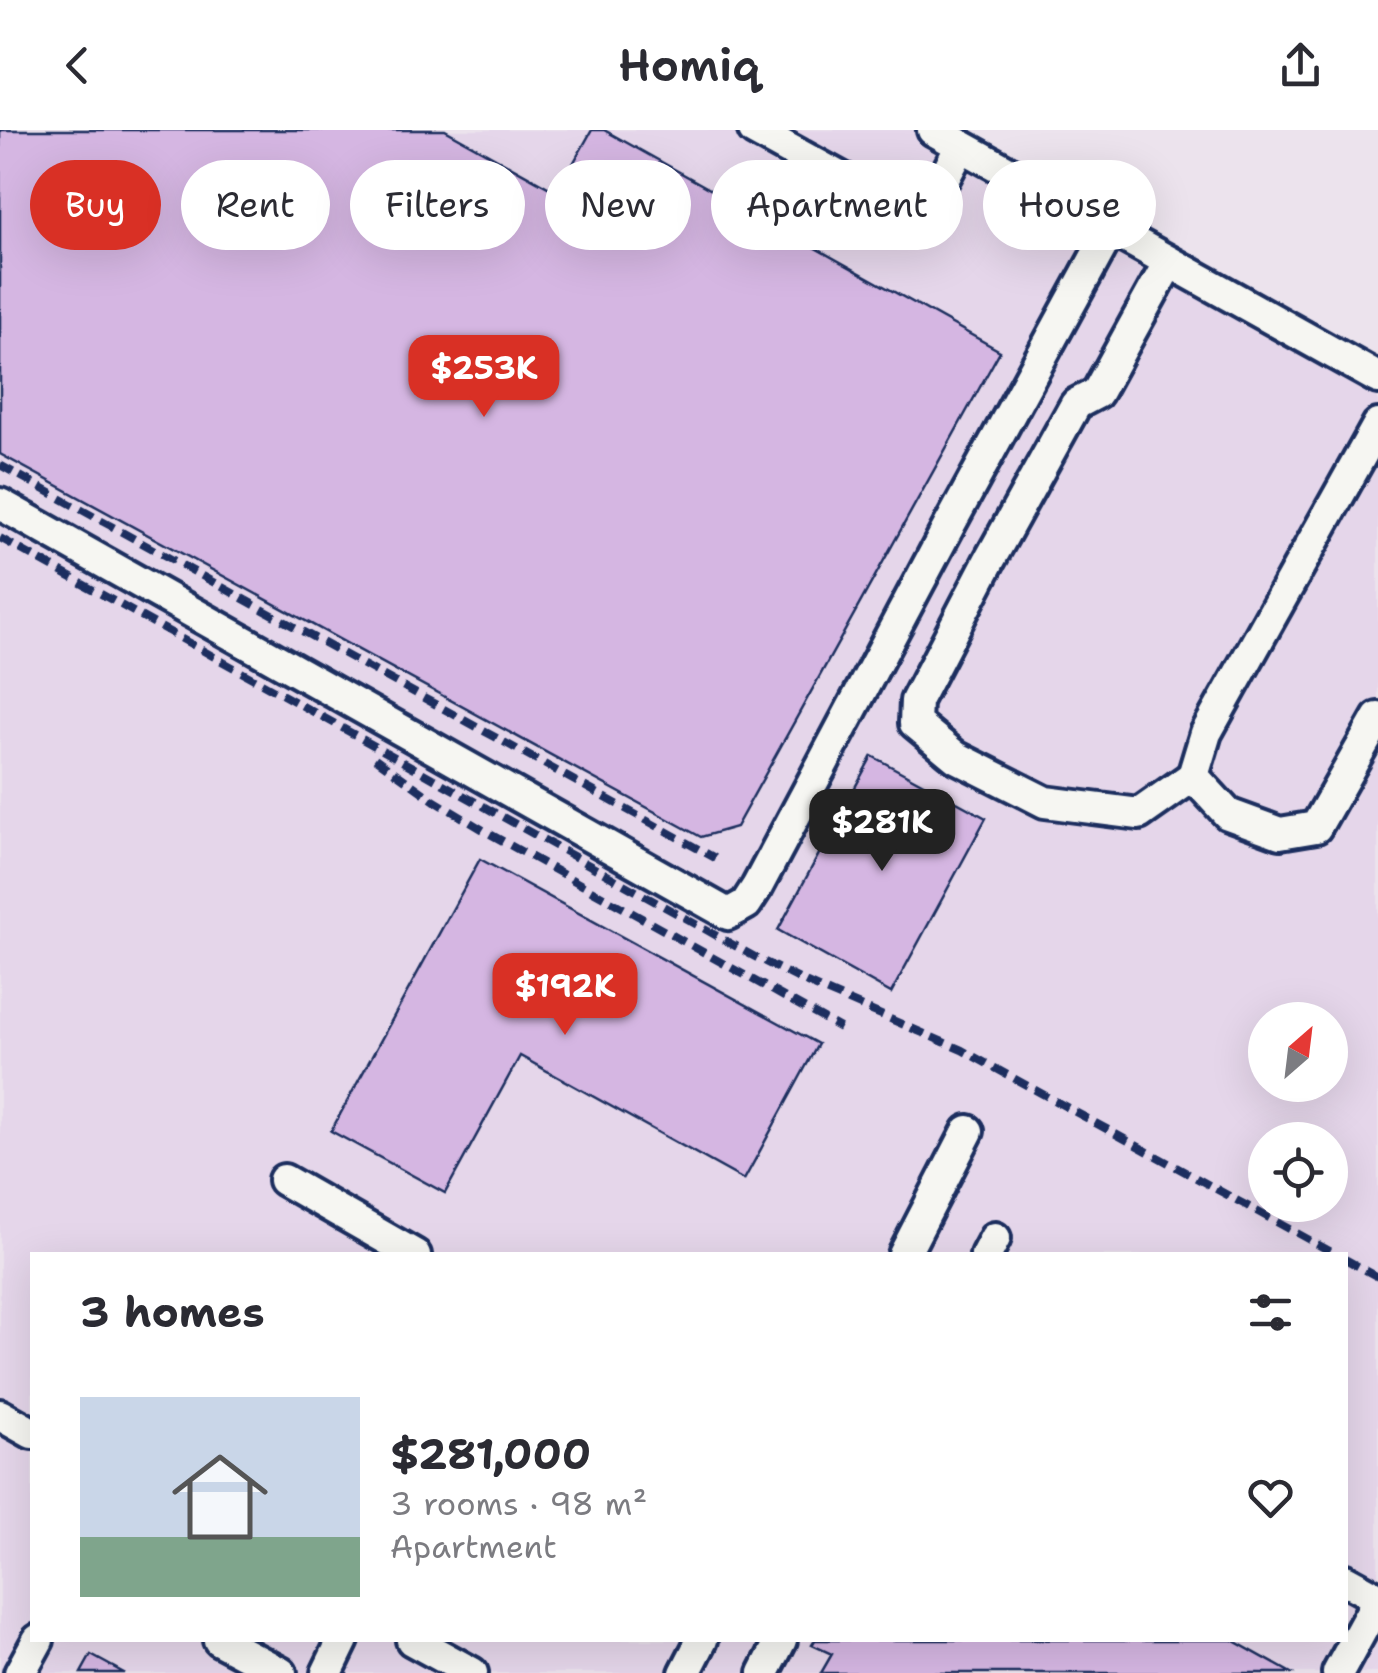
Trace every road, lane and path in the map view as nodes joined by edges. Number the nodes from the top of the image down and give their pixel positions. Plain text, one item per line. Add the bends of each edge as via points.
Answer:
1 (754, 130) edge
2 (933, 130) edge
3 (961, 146) junction
4 (986, 160) edge
5 (1099, 250) edge
6 (1148, 250) edge
7 (1169, 262) junction
8 (1378, 378) edge
9 (1378, 425) edge
10 (0, 504) edge
11 (1378, 718) edge
12 (1193, 776) junction
13 (968, 1132) dead end
14 (284, 1180) dead end
15 (411, 1252) edge
16 (906, 1252) edge
17 (0, 1416) edge
18 (30, 1432) edge
19 (1348, 1582) edge
20 (1378, 1599) edge
21 (37, 1642) edge
22 (222, 1642) edge
23 (342, 1642) edge
24 (416, 1642) edge
25 (701, 1642) edge
26 (780, 1642) edge
27 (20, 1673) edge
28 (281, 1673) edge
29 (327, 1673) edge
30 (472, 1673) edge
31 (684, 1673) edge
32 (764, 1673) edge
33 (1338, 1673) edge

1 - 3 street via 903,212 929,207
2 - 3 street
3 - 4 street
5 - 10 street via 757,887 728,914
6 - 7 street
7 - 8 street
7 - 12 street via 1096,393 1076,404 989,561 916,701 915,724 956,757 1045,802 1139,814
9 - 12 street via 1206,733
11 - 12 street via 1316,827 1280,833 1228,814
13 - 16 street
14 - 15 street
17 - 18 street
19 - 20 street
20 - 33 street
21 - 27 street
22 - 28 street
23 - 29 street
24 - 30 street
25 - 31 street
26 - 32 street

